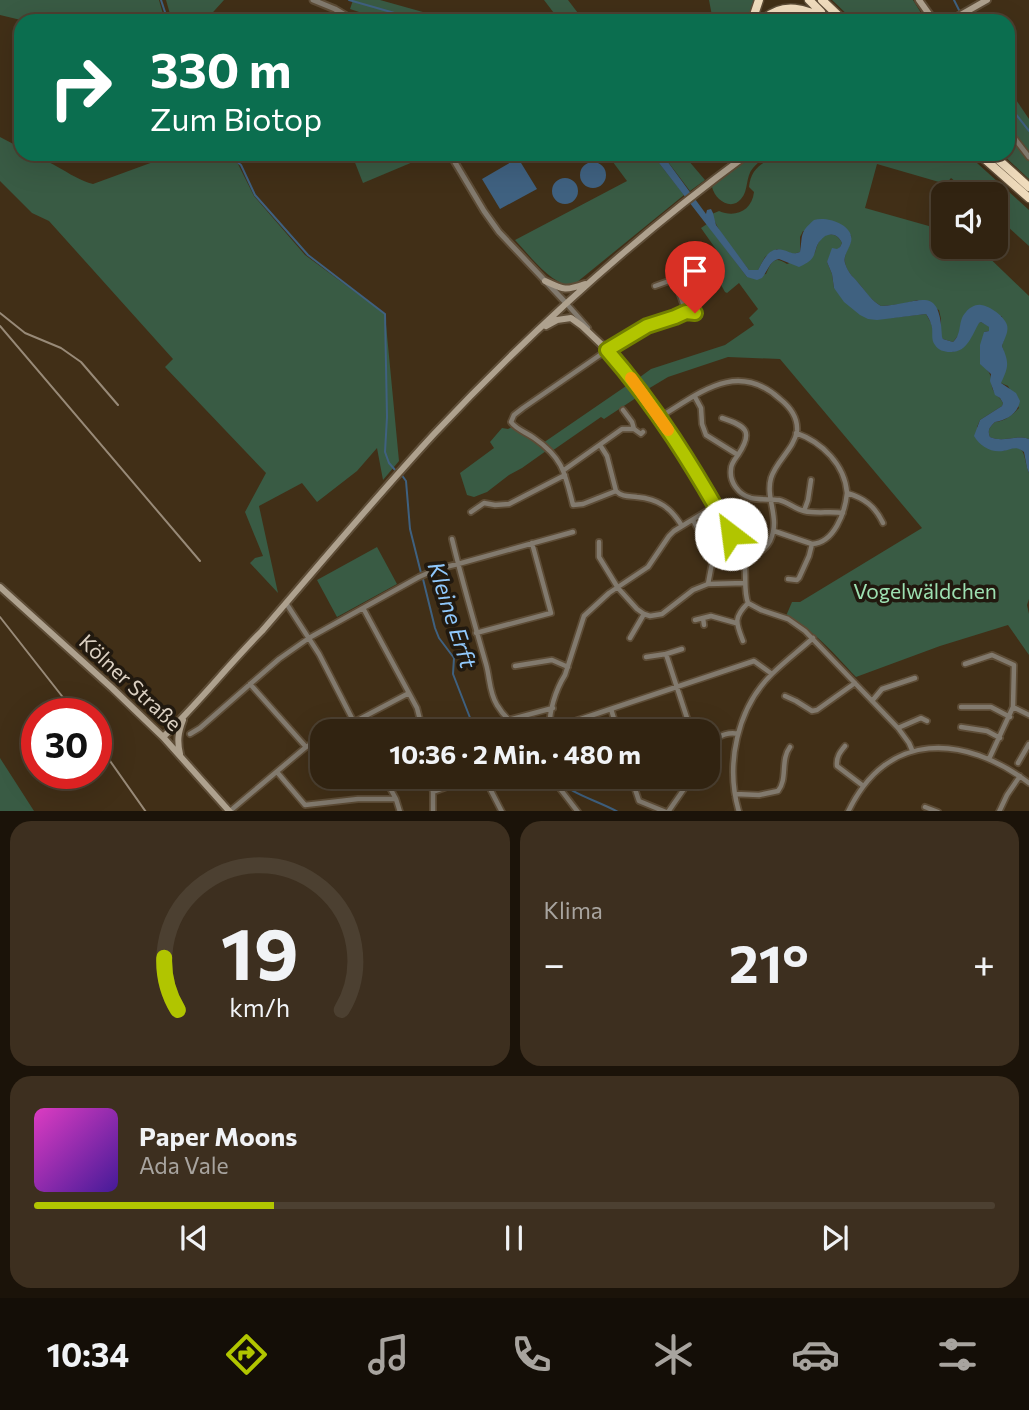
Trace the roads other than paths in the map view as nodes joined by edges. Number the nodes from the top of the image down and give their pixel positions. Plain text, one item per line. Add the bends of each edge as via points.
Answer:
1 (313, 0) edge
2 (809, 0) edge
3 (822, 0) edge
4 (987, 0) edge
5 (343, 14) edge
6 (769, 14) edge
7 (818, 14) edge
8 (824, 14) edge
9 (837, 14) edge
10 (963, 14) edge
11 (1015, 139) edge
12 (1029, 158) edge
13 (454, 161) edge
14 (739, 161) edge
15 (987, 161) edge
16 (1000, 161) edge
17 (1029, 187) edge
18 (1029, 198) edge
19 (708, 262) dead end
20 (675, 280) junction
21 (545, 281) junction
22 (590, 282) junction
23 (655, 286) dead end
24 (566, 303) junction
25 (686, 312) junction
26 (699, 316) dead end
27 (538, 330) junction
28 (601, 344) junction
29 (607, 350) junction
30 (695, 397) junction
31 (623, 410) dead end
32 (660, 417) junction
33 (722, 418) dead end
34 (634, 429) junction
35 (643, 432) dead end
36 (796, 433) junction
37 (600, 445) junction
38 (738, 454) junction
39 (564, 472) junction
40 (811, 480) dead end
41 (616, 491) junction
42 (847, 493) junction
43 (771, 500) junction
44 (715, 506) junction
45 (804, 511) junction
46 (471, 512) dead end
47 (842, 513) junction
48 (693, 520) junction
49 (883, 523) dead end
50 (682, 526) junction
51 (573, 531) dead end
52 (774, 531) junction
53 (452, 539) dead end
54 (600, 542) dead end
55 (532, 543) junction
56 (812, 544) junction
57 (744, 557) junction
58 (458, 564) junction
59 (788, 579) dead end
60 (745, 583) junction
61 (708, 584) junction
62 (0, 587) edge
63 (618, 588) junction
64 (286, 603) junction
65 (748, 603) junction
66 (363, 608) junction
67 (644, 614) junction
68 (703, 618) junction
69 (695, 620) dead end
70 (736, 623) junction
71 (704, 625) dead end
72 (476, 633) junction
73 (309, 638) junction
74 (630, 638) dead end
75 (813, 638) junction
76 (743, 641) dead end
77 (682, 649) dead end
78 (666, 654) junction
79 (646, 657) dead end
80 (965, 664) dead end
81 (514, 666) dead end
82 (568, 667) junction
83 (772, 674) junction
84 (915, 678) dead end
85 (855, 683) junction
86 (250, 684) junction
87 (676, 687) junction
88 (409, 693) junction
89 (785, 696) dead end
90 (872, 701) junction
91 (1013, 707) junction
92 (553, 708) junction
93 (961, 708) dead end
94 (611, 709) junction
95 (1029, 715) edge
96 (1010, 717) junction
97 (184, 718) junction
98 (352, 719) edge
99 (359, 719) edge
100 (420, 719) edge
101 (507, 719) edge
102 (512, 719) edge
103 (550, 719) edge
104 (583, 719) edge
105 (614, 719) edge
106 (687, 719) edge
107 (927, 721) dead end
108 (961, 727) dead end
109 (898, 728) junction
110 (190, 734) dead end
111 (738, 734) junction
112 (720, 736) edge
113 (163, 737) junction
114 (1000, 738) junction
115 (1029, 744) edge
116 (310, 745) edge
117 (845, 746) dead end
118 (306, 747) junction
119 (790, 747) dead end
120 (912, 750) junction
121 (180, 756) junction
122 (989, 759) junction
123 (1018, 763) dead end
124 (277, 772) junction
125 (1020, 776) junction
126 (1029, 783) edge
127 (862, 785) junction
128 (391, 789) edge
129 (432, 789) edge
130 (441, 789) edge
131 (490, 789) edge
132 (561, 789) edge
133 (635, 789) edge
134 (684, 789) edge
135 (433, 792) junction
136 (735, 794) junction
137 (396, 799) junction
138 (925, 807) dead end
139 (230, 811) edge
140 (400, 811) edge
141 (433, 811) edge
142 (502, 811) edge
143 (579, 811) edge
144 (667, 811) edge
145 (739, 811) edge
146 (848, 811) edge
147 (938, 811) edge
148 (999, 811) edge

1 - 5 street
2 - 8 highway
3 - 9 highway
4 - 10 main road
6 - 7 highway via 791,4
11 - 12 street
13 - 21 street via 499,232
14 - 22 main road
15 - 18 highway
16 - 17 highway
19 - 20 street
20 - 23 street
20 - 25 street
21 - 22 main road via 568,290
21 - 24 street
22 - 24 main road
24 - 27 main road
24 - 28 street
25 - 26 street
25 - 29 street via 647,326
27 - 28 main road via 571,318
27 - 64 main road via 434,435
28 - 29 street
29 - 32 street
29 - 39 street via 523,408 511,422 541,443
30 - 32 street
30 - 36 street via 723,382 750,382 788,406 796,420
30 - 38 street via 706,435
31 - 34 street
32 - 44 street
33 - 38 street via 745,430 747,439
34 - 35 street
34 - 37 street via 622,429
36 - 42 street via 817,442 836,464
36 - 43 street via 772,473
37 - 39 street
37 - 41 street
38 - 43 street via 731,469 732,483 747,497
39 - 41 street via 573,505
39 - 46 street via 509,504 484,503
40 - 45 street
41 - 50 street via 660,502
42 - 47 street
42 - 49 street via 868,502
43 - 45 street
43 - 52 street
44 - 48 street
44 - 57 street
45 - 47 street
47 - 56 street via 828,539
48 - 50 street
48 - 61 street via 711,554
50 - 63 street via 668,536 648,567
51 - 55 street
52 - 56 street
52 - 57 street via 765,549
53 - 58 street
54 - 63 street via 599,557
55 - 58 street
55 - 72 street via 551,613
56 - 59 street via 799,578
57 - 60 street
58 - 66 street via 427,573
58 - 72 street
60 - 61 street
60 - 65 street
61 - 67 street via 662,614
62 - 113 main road, Kölner Straße
63 - 67 street
63 - 82 street via 584,616
64 - 73 street
64 - 97 main road
65 - 70 street
65 - 75 street via 788,619
66 - 73 street
66 - 88 street
67 - 74 street
68 - 69 street
68 - 70 street
68 - 71 street
70 - 76 street
72 - 101 street via 491,692
73 - 86 street
73 - 98 street
75 - 83 street
75 - 85 street
77 - 78 street
78 - 79 street
78 - 87 street
80 - 91 street via 992,655 1014,665
81 - 82 street via 552,660
82 - 92 street
83 - 87 street via 754,661
83 - 111 street via 747,708
84 - 90 street via 882,690
85 - 89 street via 812,711
85 - 90 street
86 - 110 street
86 - 118 street
87 - 94 street
87 - 106 street
88 - 99 street
88 - 100 street
90 - 109 street
91 - 95 street
91 - 96 street
92 - 102 street
92 - 103 street
93 - 96 street via 991,707
94 - 104 street
94 - 105 street
96 - 114 street
97 - 113 main road
97 - 121 main road via 178,732
107 - 109 street via 921,718
108 - 114 street
109 - 120 street
111 - 112 street
111 - 136 street
113 - 121 main road, Kölner Straße
114 - 122 street
115 - 123 street
116 - 118 street
117 - 127 street via 837,766
118 - 124 street
119 - 136 street via 778,791
120 - 122 street via 950,749
120 - 127 street
121 - 139 main road, Kölner Straße
122 - 125 street
124 - 137 street via 305,805
124 - 139 street
125 - 126 street
125 - 148 street
127 - 146 street
128 - 137 street
129 - 135 street
130 - 135 street
131 - 142 street
132 - 143 street
133 - 144 street via 639,801
134 - 144 street
135 - 141 street
136 - 145 street
137 - 140 street
138 - 147 street

